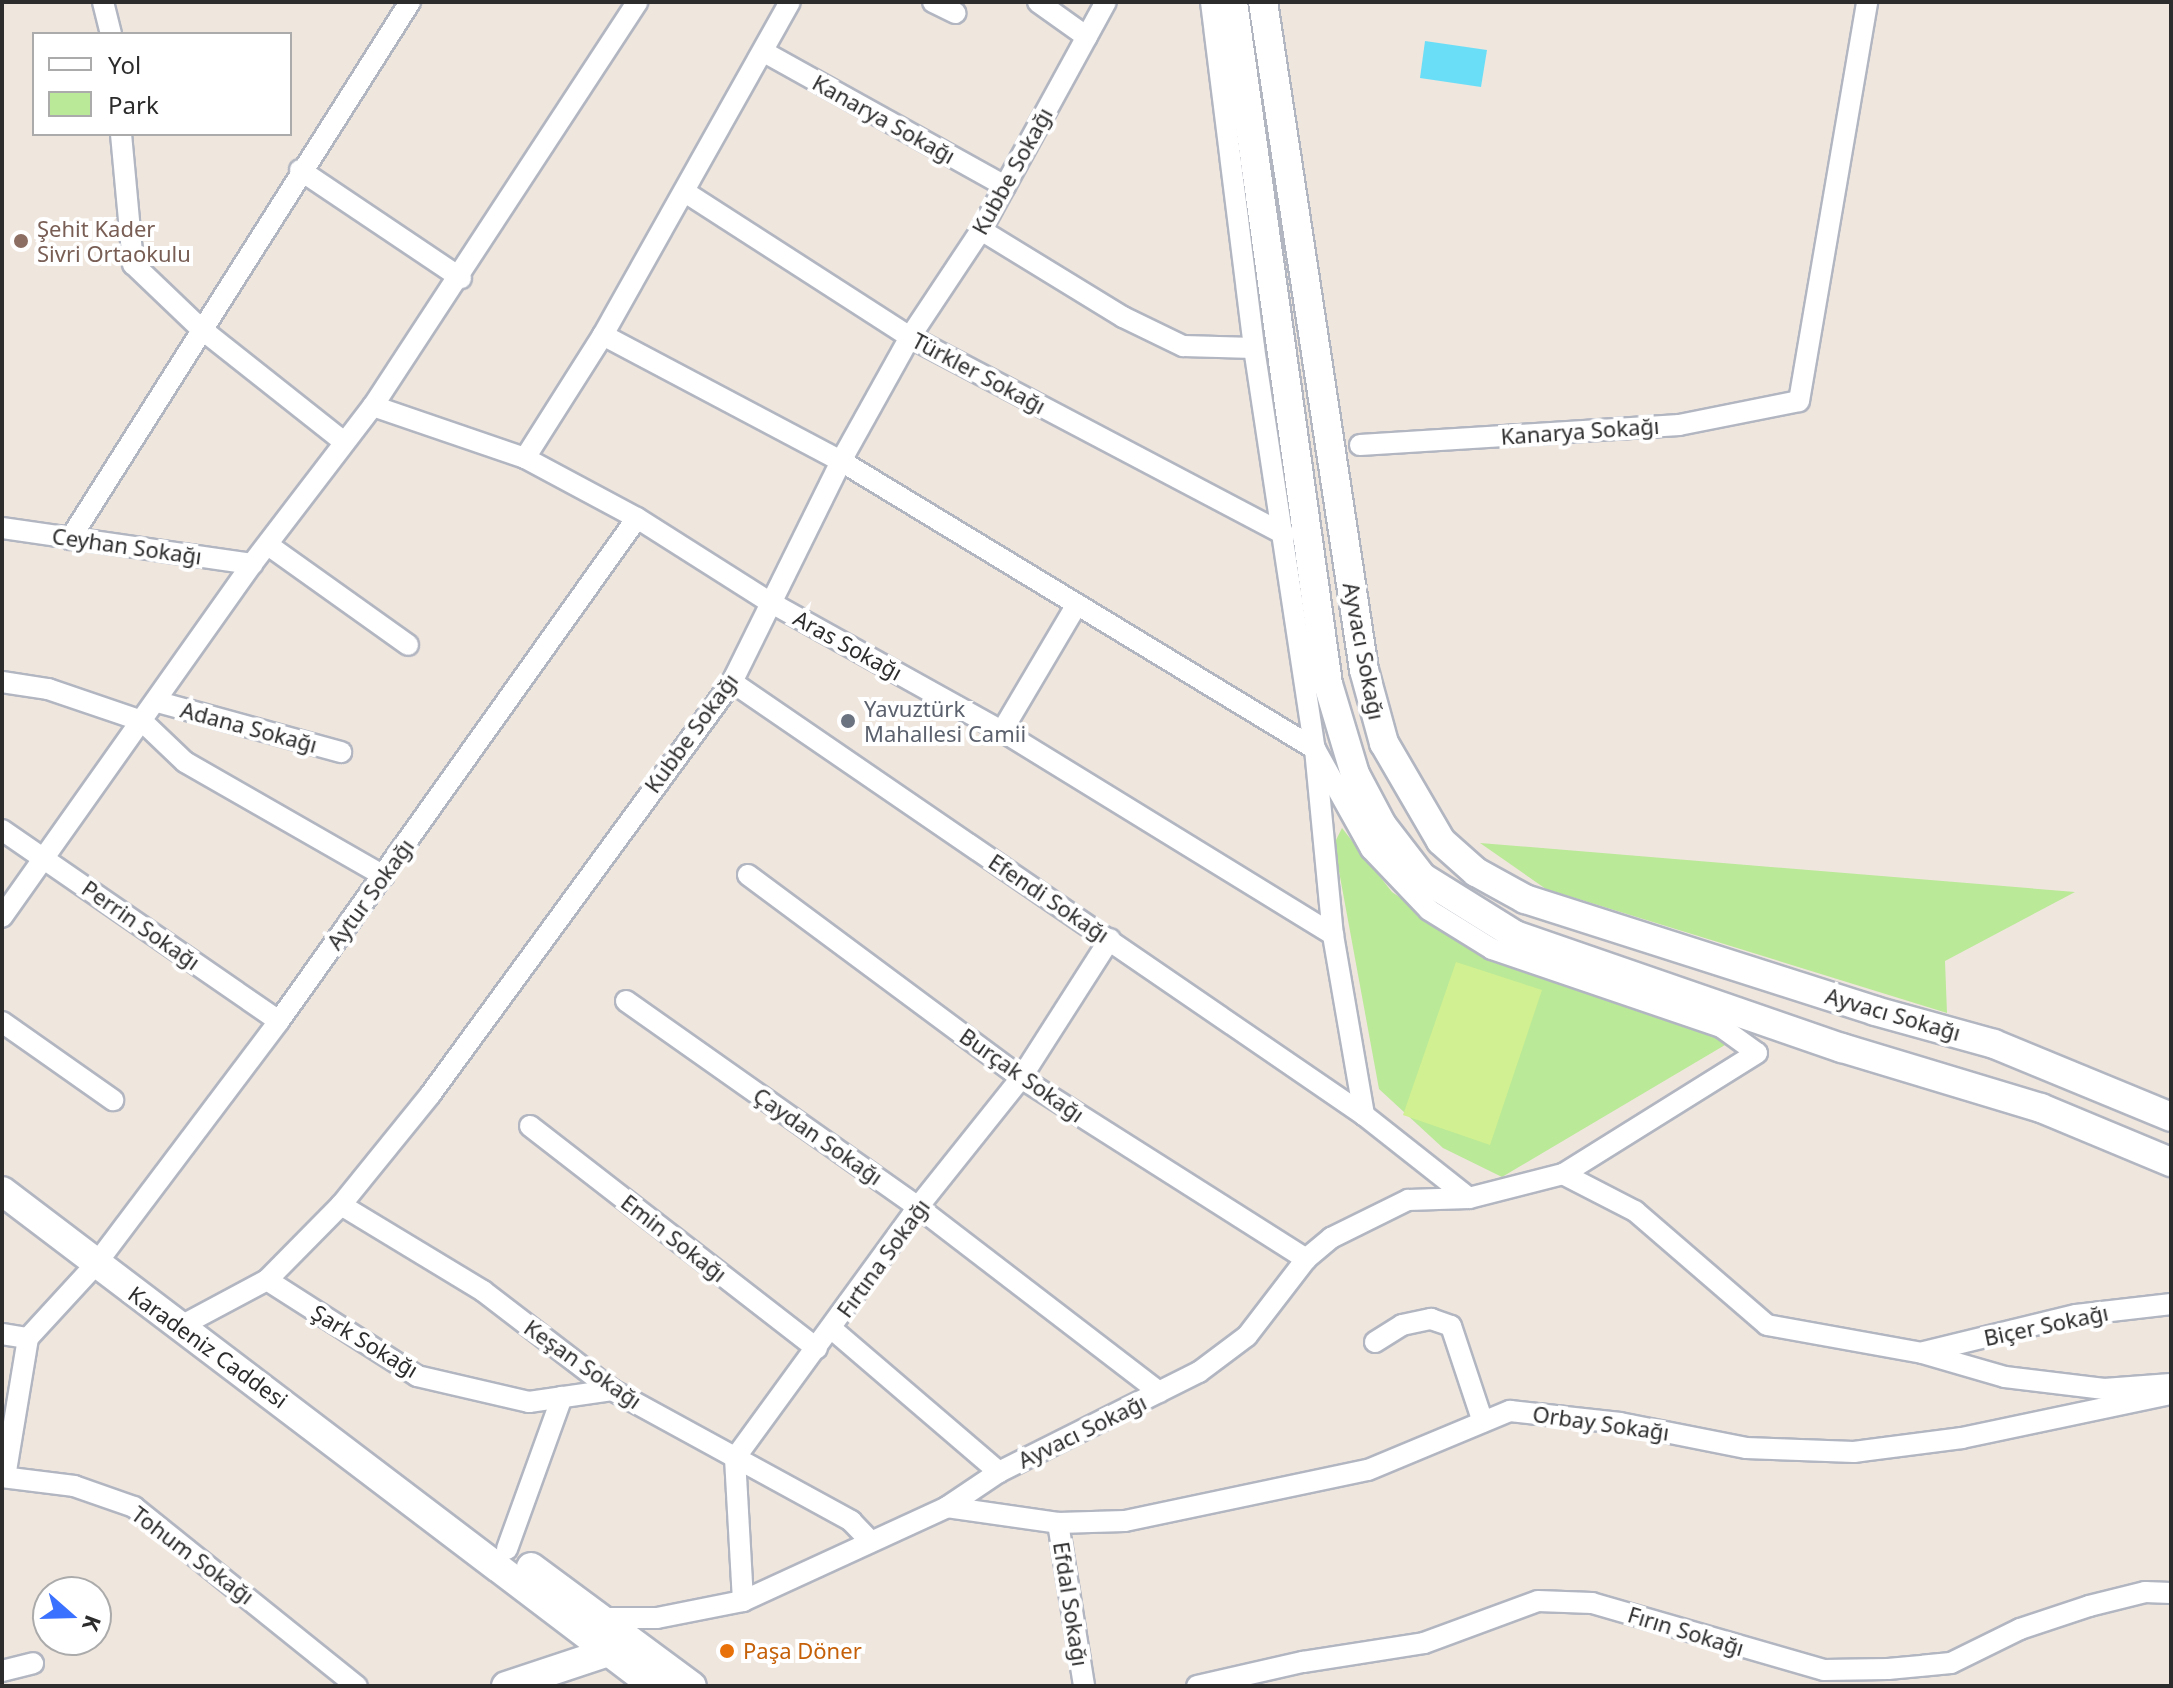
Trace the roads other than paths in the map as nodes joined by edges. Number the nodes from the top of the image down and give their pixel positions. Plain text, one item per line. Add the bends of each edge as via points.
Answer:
1 (103, 2) edge
2 (410, 2) edge
3 (637, 2) edge
4 (790, 2) edge
5 (933, 2) edge
6 (1038, 2) edge
7 (1106, 2) edge
8 (1211, 2) edge
9 (1233, 2) edge
10 (1263, 2) edge
11 (1867, 2) edge
12 (956, 13) dead end
13 (110, 32) edge
14 (1087, 37) junction
15 (764, 52) junction
16 (121, 136) edge
17 (300, 170) junction
18 (1005, 186) junction
19 (685, 192) junction
20 (981, 230) junction
21 (461, 278) junction
22 (199, 327) junction
23 (603, 335) junction
24 (910, 337) junction
25 (1254, 348) junction
26 (373, 406) junction
27 (343, 441) junction
28 (1360, 445) dead end
29 (525, 458) junction
30 (841, 461) junction
31 (637, 518) junction
32 (2, 528) edge
33 (1285, 535) junction
34 (70, 539) junction
35 (268, 545) junction
36 (252, 564) junction
37 (768, 601) junction
38 (1077, 604) junction
39 (408, 645) dead end
40 (2, 682) edge
41 (732, 682) junction
42 (158, 702) junction
43 (142, 721) junction
44 (1002, 731) junction
45 (1315, 749) junction
46 (341, 752) dead end
47 (2, 830) edge
48 (45, 858) junction
49 (748, 875) dead end
50 (384, 876) junction
51 (2, 917) edge
52 (1333, 935) junction
53 (1110, 939) junction
54 (626, 1001) dead end
55 (279, 1021) junction
56 (2, 1022) edge
57 (1021, 1078) junction
58 (113, 1100) dead end
59 (1364, 1115) junction
60 (2171, 1117) edge
61 (530, 1126) dead end
62 (2171, 1162) edge
63 (1563, 1174) junction
64 (2, 1191) edge
65 (1469, 1198) junction
66 (341, 1205) junction
67 (918, 1207) junction
68 (1306, 1259) junction
69 (96, 1264) junction
70 (267, 1280) junction
71 (2171, 1304) edge
72 (179, 1327) junction
73 (832, 1329) junction
74 (2, 1334) edge
75 (28, 1338) junction
76 (1375, 1342) dead end
77 (817, 1349) junction
78 (1922, 1353) junction
79 (2171, 1384) edge
80 (612, 1390) junction
81 (1159, 1392) junction
82 (2171, 1394) edge
83 (562, 1397) junction
84 (1483, 1422) junction
85 (735, 1458) junction
86 (999, 1472) junction
87 (4, 1477) edge
88 (416, 1500) junction
89 (947, 1507) junction
90 (1058, 1523) junction
91 (870, 1541) junction
92 (507, 1549) junction
93 (2171, 1593) edge
94 (743, 1601) junction
95 (657, 1618) junction
96 (594, 1624) junction
97 (623, 1647) junction
98 (33, 1663) dead end
99 (2, 1671) edge
100 (534, 1674) junction
101 (357, 1686) edge
102 (506, 1686) edge
103 (654, 1686) edge
104 (692, 1686) edge
105 (1084, 1686) edge
106 (1197, 1686) edge

1 - 13 street
2 - 17 street
3 - 21 street
4 - 15 street
5 - 12 street
6 - 14 street
7 - 14 street, Kubbe Sokağı
8 - 25 street
9 - 62 main road via 1328,684 1355,774 1382,825 1422,877 1515,935 1842,1048 2041,1108
10 - 60 main road, Ayvacı Sokağı via 1364,670 1384,743 1441,841 1476,872 1525,899 1994,1044
11 - 28 street, Kanarya Sokağı via 1799,401 1679,425
14 - 18 street, Kubbe Sokağı
15 - 18 street, Kanarya Sokağı
15 - 19 street
16 - 22 street via 133,264
17 - 21 street
17 - 22 street
18 - 20 street, Kubbe Sokağı
19 - 23 street
19 - 24 street, Türkler Sokağı
20 - 24 street, Kubbe Sokağı
20 - 25 street via 1123,317 1183,346
21 - 26 street
22 - 27 street
22 - 34 street
23 - 29 street
23 - 30 street
24 - 30 street, Kubbe Sokağı
24 - 33 street, Türkler Sokağı
25 - 33 street
26 - 27 street
26 - 29 street, Aras Sokağı
27 - 35 street
29 - 31 street, Aras Sokağı
30 - 37 street, Kubbe Sokağı
30 - 38 street
31 - 37 street, Aras Sokağı
31 - 50 street, Aytur Sokağı
32 - 34 street, Ceyhan Sokağı
33 - 45 street
34 - 36 street, Ceyhan Sokağı
35 - 36 street
35 - 39 street
36 - 42 street
37 - 41 street, Kubbe Sokağı
37 - 44 street, Aras Sokağı
38 - 44 street
38 - 45 street
40 - 43 street via 48,689
41 - 53 street, Efendi Sokağı
41 - 66 street, Kubbe Sokağı via 430,1095
42 - 43 street
42 - 46 street, Adana Sokağı
43 - 48 street
43 - 50 street via 185,762
44 - 52 street, Aras Sokağı
45 - 52 street
45 - 63 street, Ayvacı Sokağı via 1371,849 1429,910 1492,949 1721,1027 1757,1053
47 - 48 street, Perrin Sokağı
48 - 51 street
48 - 55 street, Perrin Sokağı
49 - 57 street, Burçak Sokağı
50 - 55 street, Aytur Sokağı
52 - 59 street
53 - 57 street, Fırtına Sokağı
53 - 59 street, Efendi Sokağı
54 - 67 street, Çaydan Sokağı
55 - 69 street, Aytur Sokağı
56 - 58 street
57 - 67 street, Fırtına Sokağı
57 - 68 street, Burçak Sokağı
59 - 65 street
61 - 77 street, Emin Sokağı
63 - 65 street, Ayvacı Sokağı
63 - 78 street via 1635,1211 1767,1325
64 - 69 main road, Karadeniz Caddesi
65 - 68 street, Ayvacı Sokağı via 1408,1200 1331,1238
66 - 70 street, Kubbe Sokağı
66 - 80 street, Keşan Sokağı via 483,1291
67 - 73 street, Fırtına Sokağı
67 - 81 street, Çaydan Sokağı
68 - 81 street, Ayvacı Sokağı via 1247,1336 1199,1372
69 - 72 main road, Karadeniz Caddesi
69 - 75 street, Aytur Sokağı
70 - 72 street, Kubbe Sokağı
70 - 83 street, Şark Sokağı via 417,1376 529,1402
71 - 78 street, Biçer Sokağı via 2076,1315
72 - 88 main road, Karadeniz Caddesi
73 - 77 street, Fırtına Sokağı
73 - 86 street
74 - 75 street
75 - 87 street
76 - 84 street via 1402,1325 1431,1319 1451,1326
77 - 85 street, Fırtına Sokağı
78 - 79 street via 2005,1377 2104,1389
80 - 83 street, Şark Sokağı
80 - 85 street, Keşan Sokağı
81 - 86 street, Ayvacı Sokağı
82 - 84 street, Orbay Sokağı via 1962,1438 1854,1452 1746,1448 1620,1423 1510,1411
83 - 92 street
84 - 90 street, Orbay Sokağı via 1368,1470 1125,1521
85 - 91 street, Keşan Sokağı via 851,1521
85 - 94 street
86 - 89 street, Ayvacı Sokağı
87 - 101 street, Tohum Sokağı via 74,1486 134,1507
88 - 92 main road, Karadeniz Caddesi
88 - 96 main road, Karadeniz Caddesi
89 - 90 street, Orbay Sokağı
89 - 91 street, Ayvacı Sokağı
90 - 105 street, Efdal Sokağı
91 - 94 street, Ayvacı Sokağı
92 - 96 main road, Karadeniz Caddesi
93 - 106 street, Fırın Sokağı via 2145,1592 2089,1606 2020,1629 1951,1663 1872,1670 1824,1670 1592,1603 1538,1601 1424,1643
94 - 95 street, Ayvacı Sokağı
95 - 96 street
95 - 97 street
96 - 97 main road, Karadeniz Caddesi
96 - 100 main road
97 - 100 main road
97 - 103 main road, Karadeniz Caddesi
97 - 104 main road, Karadeniz Caddesi
98 - 99 street
100 - 102 main road

